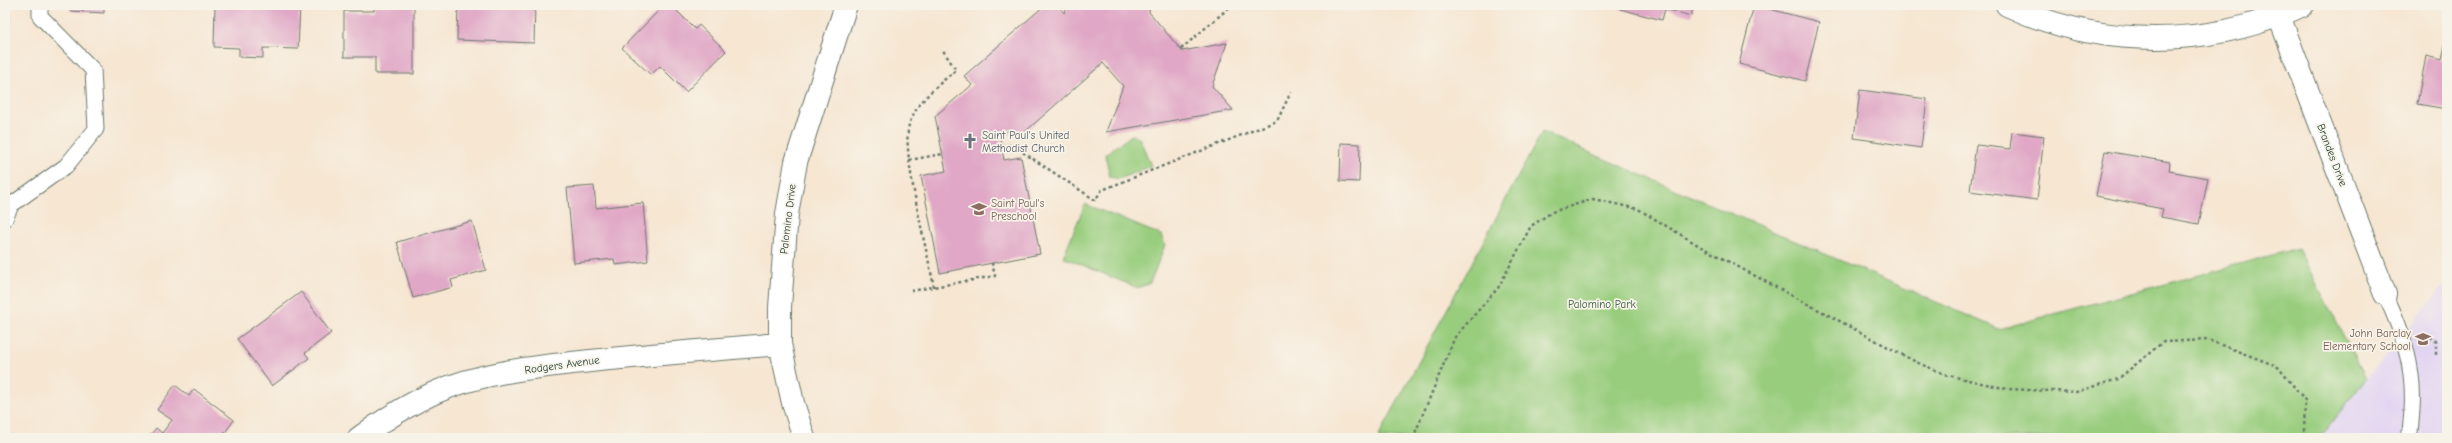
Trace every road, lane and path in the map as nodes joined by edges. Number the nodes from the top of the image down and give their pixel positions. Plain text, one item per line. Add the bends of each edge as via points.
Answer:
1 (40, 5) edge
2 (846, 5) edge
3 (1232, 5) edge
4 (2007, 5) edge
5 (2303, 5) edge
6 (2279, 16) junction
7 (1181, 49) dead end
8 (942, 50) dead end
9 (1291, 92) dead end
10 (1001, 145) dead end
11 (943, 154) dead end
12 (909, 160) junction
13 (5, 219) edge
14 (992, 264) dead end
15 (934, 287) junction
16 (911, 291) dead end
17 (2385, 294) joint
18 (780, 344) junction
19 (359, 438) edge
20 (804, 438) edge
21 (1414, 438) edge
22 (2301, 438) edge
23 (2408, 438) edge

1 - 13 lane via 40,16 93,70 96,128 66,166 11,205
2 - 18 street, Palomino Drive via 796,162 787,214 783,259
3 - 7 path
4 - 6 street via 2026,14 2074,29 2124,37 2175,38 2224,32
5 - 6 street
6 - 17 street, Brandes Drive
8 - 12 path via 956,70 935,87 916,110 906,135
9 - 10 path via 1277,121 1102,190 1095,200 1012,145
11 - 12 path
12 - 15 path
14 - 15 path via 995,276
15 - 16 path
17 - 23 lane via 2398,319 2408,349 2414,390
18 - 19 street, Rodgers Avenue via 557,365 469,381 434,393 386,418
18 - 20 street, Palomino Drive via 793,404
21 - 22 path via 1455,337 1498,288 1531,226 1552,212 1594,198 1638,209 1703,248 1916,362 1948,375 2007,389 2076,392 2118,379 2162,342 2208,340 2277,366 2305,400 2304,434

